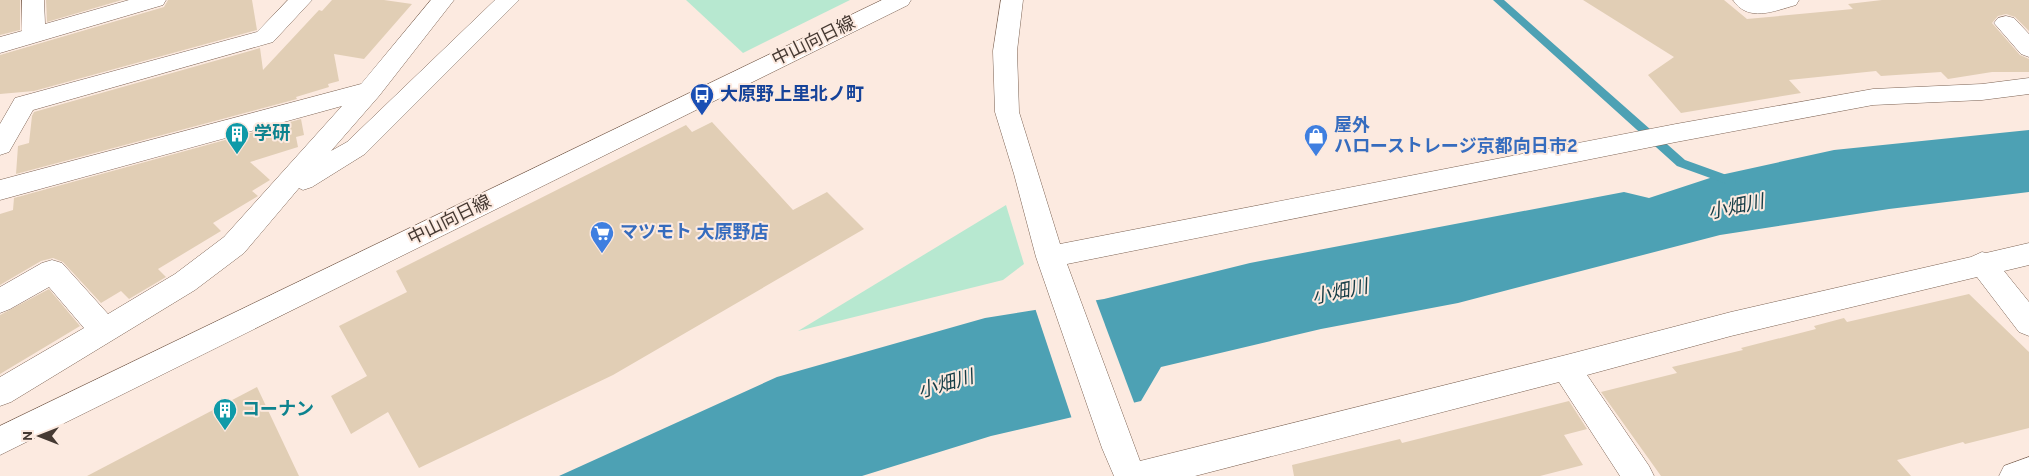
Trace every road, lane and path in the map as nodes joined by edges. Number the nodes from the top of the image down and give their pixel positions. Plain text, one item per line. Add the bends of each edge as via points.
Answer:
1 (33, 0) edge
2 (155, 0) edge
3 (301, 0) edge
4 (443, 0) edge
5 (508, 0) edge
6 (900, 0) edge
7 (1012, 0) edge
8 (1744, 0) edge
9 (1788, 0) edge
10 (2006, 23) dead end
11 (34, 34) junction
12 (0, 45) edge
13 (2029, 49) edge
14 (2029, 86) edge
15 (370, 90) junction
16 (0, 146) edge
17 (0, 190) edge
18 (280, 194) junction
19 (2029, 254) edge
20 (1982, 263) junction
21 (1052, 265) junction
22 (0, 301) edge
23 (2029, 324) edge
24 (104, 330) junction
25 (1566, 368) junction
26 (0, 393) edge
27 (0, 441) edge
28 (1124, 462) edge
29 (2029, 472) edge
30 (1138, 476) edge
31 (1638, 476) edge
32 (2015, 476) edge

1 - 11 street
2 - 11 street
3 - 16 street via 265,37 24,104
4 - 15 street
5 - 18 street via 356,148
6 - 27 street, 中山向日線
7 - 21 street via 1005,52 1007,112
8 - 9 street via 1754,8
10 - 13 street
11 - 12 street
14 - 21 street via 1952,94 1874,96 1645,139
15 - 17 street
15 - 18 street
18 - 24 street via 234,245 185,282
19 - 20 street
20 - 23 street
20 - 25 street via 1730,324
21 - 28 street
22 - 24 street via 52,271
24 - 26 street
25 - 30 street
25 - 31 street
29 - 32 street

